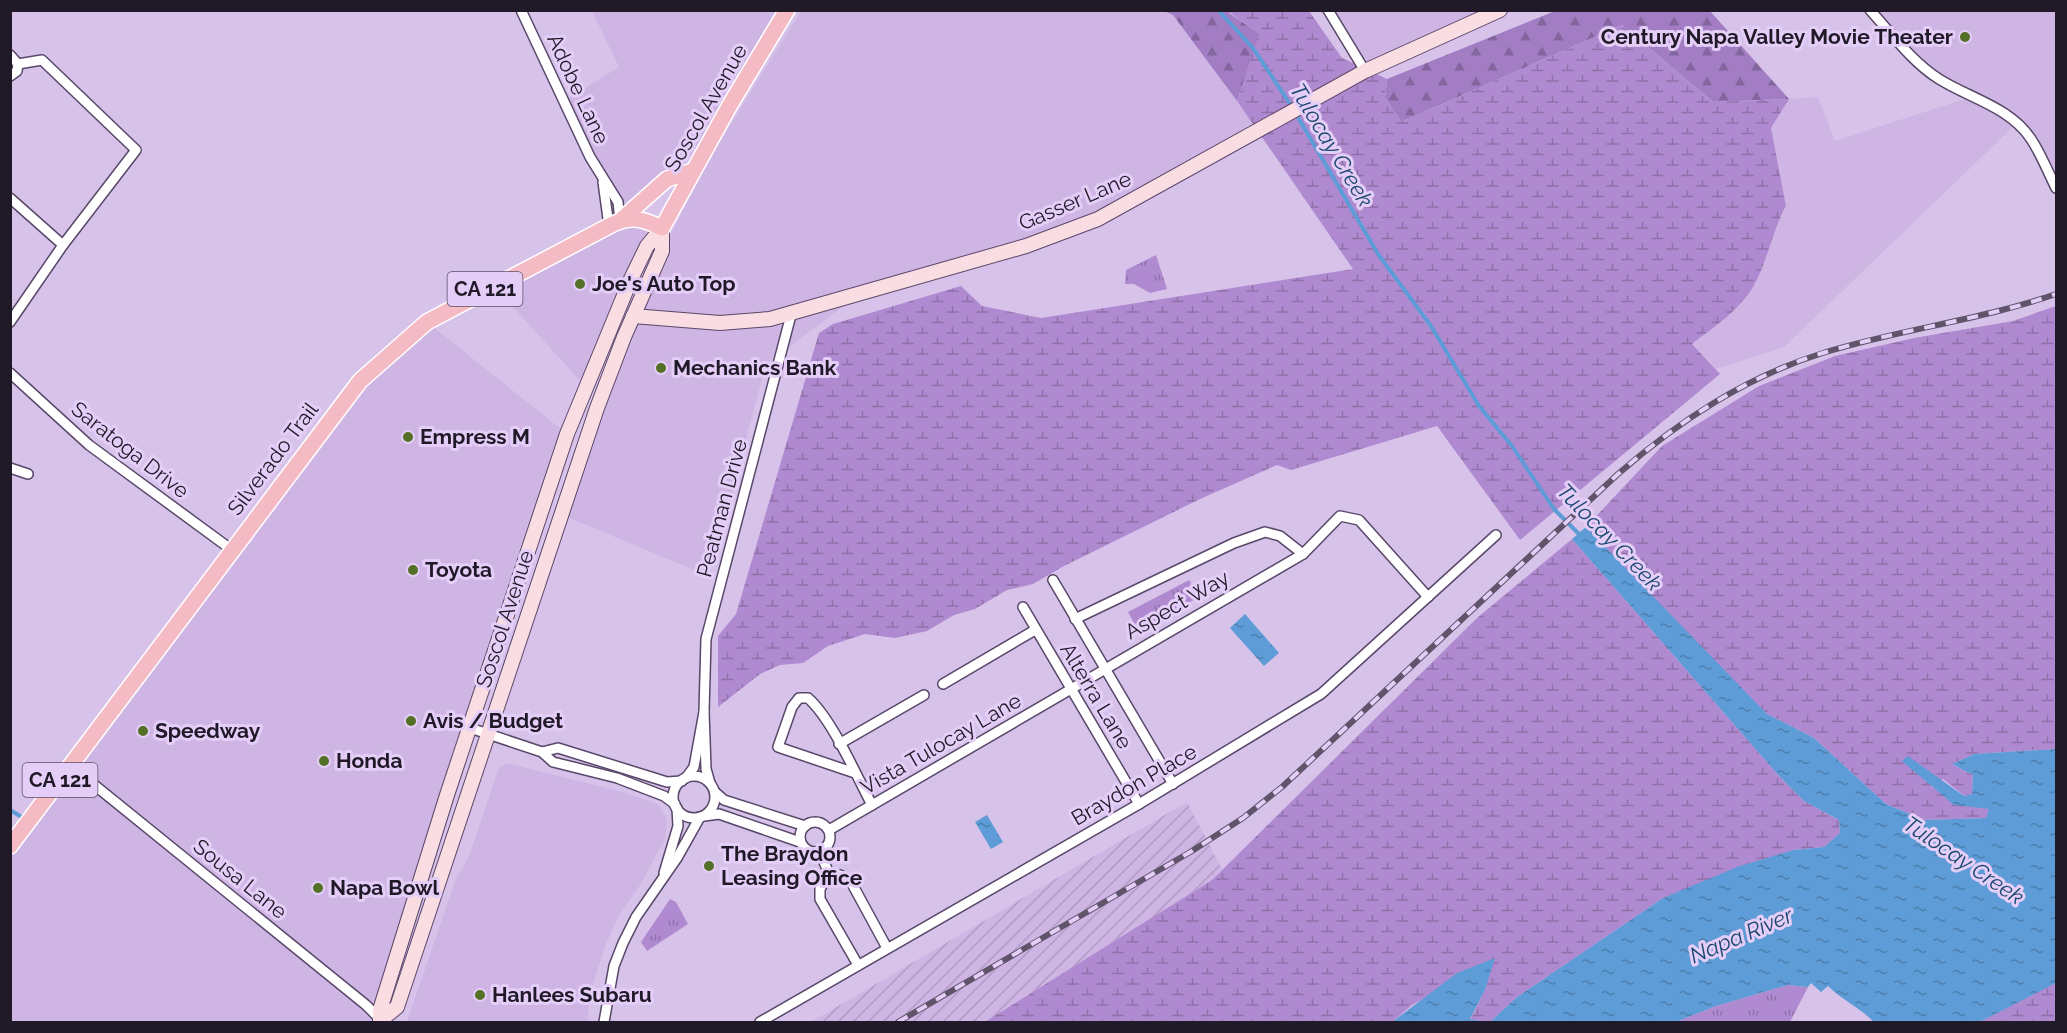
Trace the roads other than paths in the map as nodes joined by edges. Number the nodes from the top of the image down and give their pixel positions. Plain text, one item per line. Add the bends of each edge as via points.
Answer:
1 (521, 10) edge
2 (787, 10) edge
3 (1328, 10) edge
4 (1500, 10) edge
5 (1870, 10) edge
6 (10, 55) edge
7 (18, 64) junction
8 (1365, 70) junction
9 (10, 76) edge
10 (693, 171) junction
11 (2056, 188) edge
12 (10, 198) edge
13 (614, 223) junction
14 (662, 228) junction
15 (63, 245) junction
16 (791, 315) junction
17 (633, 316) junction
18 (10, 322) edge
19 (10, 373) edge
20 (10, 468) edge
21 (28, 474) dead end
22 (1496, 535) dead end
23 (232, 549) junction
24 (1303, 554) junction
25 (1053, 580) dead end
26 (1428, 597) junction
27 (1023, 607) dead end
28 (1075, 619) junction
29 (1035, 630) junction
30 (1104, 669) junction
31 (943, 684) dead end
32 (1071, 689) junction
33 (924, 695) dead end
34 (704, 712) junction
35 (470, 728) junction
36 (489, 735) junction
37 (839, 744) junction
38 (542, 752) junction
39 (71, 766) junction
40 (855, 773) junction
41 (684, 779) junction
42 (1173, 784) junction
43 (712, 788) junction
44 (1139, 804) junction
45 (872, 805) junction
46 (676, 806) junction
47 (702, 816) junction
48 (805, 826) junction
49 (829, 830) junction
50 (801, 842) junction
51 (10, 846) edge
52 (820, 852) junction
53 (830, 874) junction
54 (663, 875) junction
55 (887, 948) junction
56 (858, 965) junction
57 (382, 1022) edge
58 (604, 1023) edge
59 (760, 1023) edge

1 - 13 street, Adobe Lane via 603,182 618,202
2 - 10 main road, Soscol Avenue
3 - 8 street
4 - 8 main road, Gasser Lane
5 - 11 street via 1938,79 2017,123 2030,137
6 - 7 street
7 - 9 street
7 - 15 street via 42,60 136,150
8 - 16 main road, Gasser Lane via 1098,219 1026,246
10 - 13 main road, Silverado Trail via 667,179
10 - 14 main road, Soscol Avenue
12 - 15 street
13 - 14 main road via 635,217
13 - 23 main road, Silverado Trail / CA 121 via 453,307 398,346 360,381
14 - 17 main road, Soscol Avenue via 662,251
14 - 35 main road, Soscol Avenue via 646,246 590,374
15 - 18 street
16 - 17 main road, Gasser Lane via 732,324
16 - 34 street, Peatman Drive via 706,639
17 - 36 main road, Soscol Avenue via 585,444
19 - 23 street, Saratoga Drive via 89,445
20 - 21 street
22 - 26 street, Braydon Place
23 - 39 main road, Silverado Trail / CA 121
24 - 26 street, Aspect Way via 1340,516 1359,520
24 - 28 street, Aspect Way via 1280,536 1265,532
24 - 30 street, Aspect Way
25 - 28 street
26 - 42 street, Braydon Place via 1321,694
27 - 29 street, Alterra Lane
28 - 30 street
29 - 31 street
29 - 32 street, Alterra Lane
30 - 32 street, Aspect Way
30 - 42 street
32 - 44 street, Alterra Lane
32 - 45 street, Vista Tulocay Lane
33 - 37 street
34 - 41 street, Peatman Drive via 694,767
34 - 43 street, Peatman Drive via 706,769
35 - 36 street
35 - 57 main road, Soscol Avenue via 380,1010
36 - 38 street
36 - 57 main road, Soscol Avenue via 397,1007
37 - 40 street
37 - 40 street via 811,701 802,697 792,707 777,747
38 - 41 street via 558,748 667,782
38 - 46 street via 553,762 617,778 664,796
39 - 51 main road, Silverado Trail / CA 121
39 - 57 street, Sousa Lane
40 - 45 street
41 - 43 street via 698,777
41 - 46 street, Peatman Drive via 674,791
42 - 44 street, Braydon Place
43 - 47 street, Peatman Drive via 713,806
43 - 48 street via 724,800
44 - 55 street, Braydon Place
45 - 49 street, Vista Tulocay Lane
46 - 47 street via 686,816
46 - 54 street, Peatman Drive via 678,826
47 - 50 street via 719,814
47 - 54 street, Peatman Drive
48 - 49 street via 820,823
48 - 50 street via 800,833
49 - 52 street via 830,843
50 - 52 street via 806,850
52 - 53 street
53 - 55 street via 849,880
53 - 56 street via 820,889 820,899
54 - 58 street, Peatman Drive via 623,943 614,966
55 - 56 street, Braydon Place
56 - 59 street, Braydon Place

